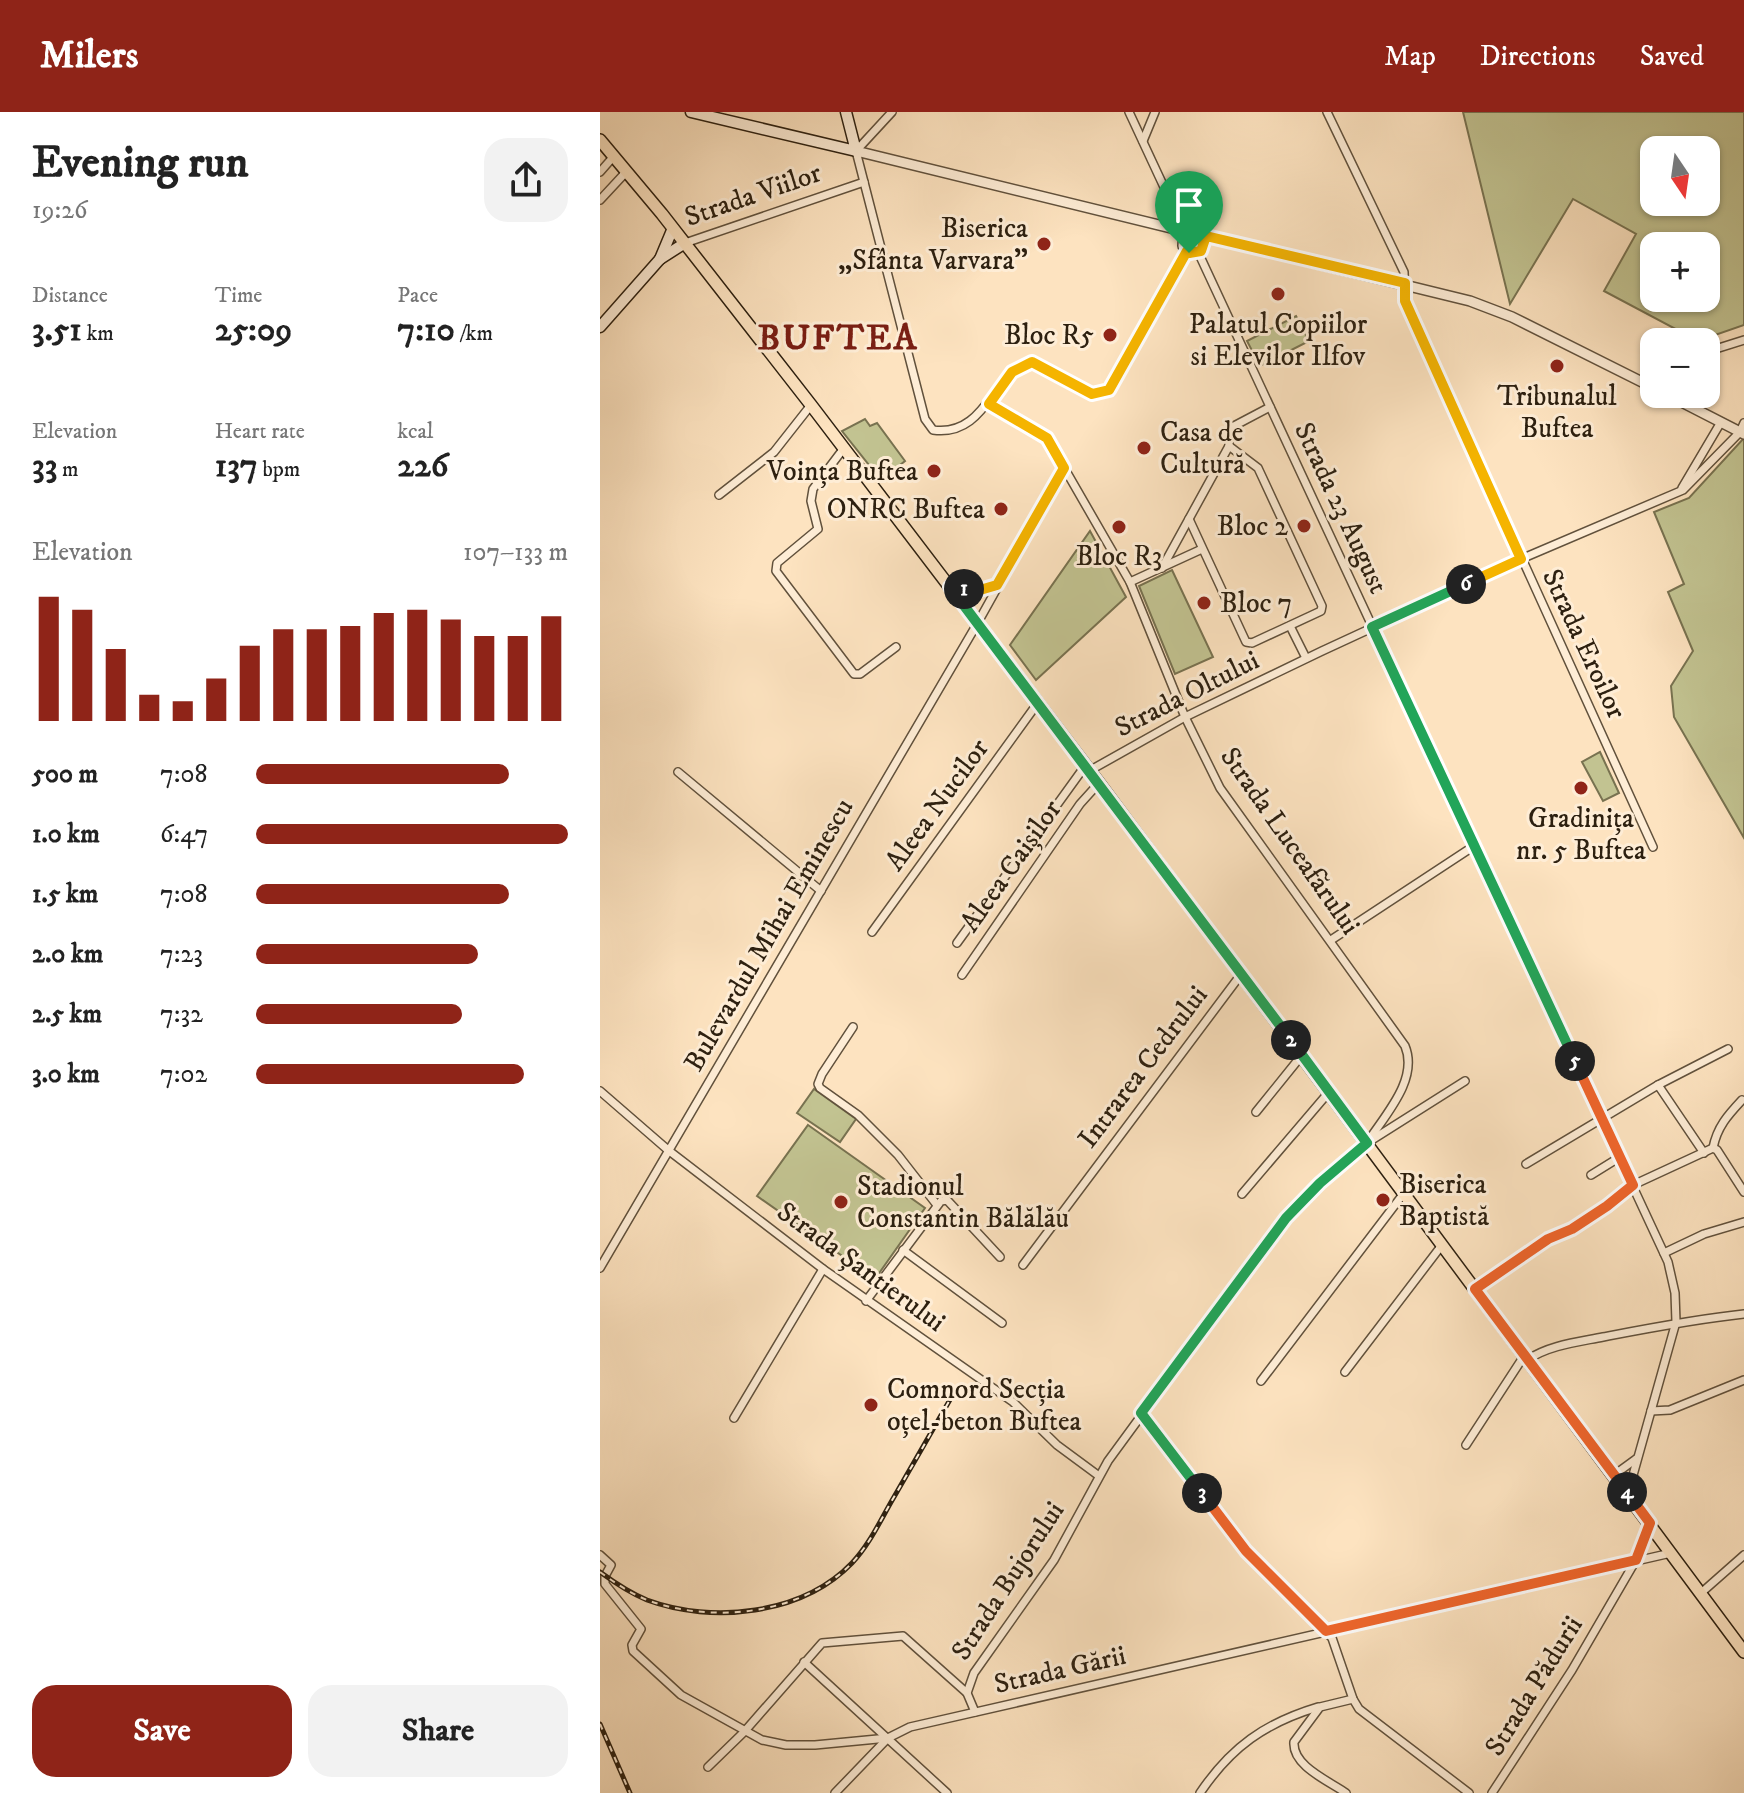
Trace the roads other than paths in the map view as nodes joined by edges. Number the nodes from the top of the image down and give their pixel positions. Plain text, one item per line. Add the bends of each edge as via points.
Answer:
1 (691, 112) edge
2 (846, 112) edge
3 (892, 112) edge
4 (1129, 112) edge
5 (1155, 112) edge
6 (1327, 112) edge
7 (1143, 141) junction
8 (602, 146) edge
9 (856, 151) junction
10 (614, 156) junction
11 (627, 171) junction
12 (600, 172) edge
13 (864, 182) junction
14 (600, 200) edge
15 (673, 228) junction
16 (1184, 230) junction
17 (1206, 236) junction
18 (685, 243) junction
19 (1187, 251) junction
20 (1198, 252) junction
21 (660, 259) junction
22 (1405, 283) junction
23 (600, 327) edge
24 (1744, 340) edge
25 (1720, 348) edge
26 (1640, 381) edge
27 (989, 404) junction
28 (811, 405) junction
29 (1270, 407) junction
30 (1697, 408) edge
31 (1721, 422) junction
32 (1743, 430) edge
33 (1229, 446) junction
34 (844, 448) junction
35 (1064, 468) junction
36 (1678, 493) junction
37 (719, 495) dead end
38 (1189, 519) junction
39 (1202, 549) junction
40 (1521, 559) junction
41 (1162, 568) junction
42 (1130, 582) junction
43 (997, 585) junction
44 (950, 587) junction
45 (977, 624) junction
46 (1290, 626) junction
47 (1372, 627) junction
48 (896, 647) dead end
49 (1306, 658) junction
50 (1037, 704) junction
51 (1185, 717) junction
52 (1087, 768) junction
53 (678, 772) dead end
54 (1099, 783) junction
55 (1474, 846) junction
56 (1653, 847) dead end
57 (821, 891) junction
58 (872, 932) dead end
59 (1331, 940) junction
60 (957, 943) dead end
61 (1242, 973) junction
62 (962, 975) dead end
63 (853, 1027) dead end
64 (1728, 1049) dead end
65 (1302, 1055) junction
66 (1465, 1081) dead end
67 (1658, 1085) junction
68 (600, 1091) edge
69 (1329, 1091) junction
70 (1742, 1100) dead end
71 (1256, 1112) dead end
72 (1601, 1118) junction
73 (1367, 1143) junction
74 (1713, 1148) junction
75 (668, 1150) junction
76 (1704, 1153) junction
77 (1620, 1157) junction
78 (1526, 1164) dead end
79 (1591, 1175) dead end
80 (1633, 1185) junction
81 (1744, 1192) edge
82 (1404, 1193) junction
83 (1242, 1194) dead end
84 (937, 1205) junction
85 (1744, 1222) edge
86 (1442, 1245) junction
87 (903, 1250) junction
88 (1664, 1253) junction
89 (1000, 1257) dead end
90 (1023, 1265) dead end
91 (600, 1268) edge
92 (823, 1269) junction
93 (1475, 1289) junction
94 (866, 1301) junction
95 (1744, 1314) edge
96 (1676, 1322) junction
97 (1002, 1323) dead end
98 (1525, 1358) junction
99 (1345, 1372) dead end
100 (1744, 1380) edge
101 (1261, 1381) dead end
102 (1651, 1411) junction
103 (1141, 1413) junction
104 (734, 1418) dead end
105 (1466, 1445) dead end
106 (1636, 1459) junction
107 (1614, 1475) junction
108 (1099, 1476) junction
109 (1628, 1493) junction
110 (1650, 1523) junction
111 (1671, 1553) junction
112 (600, 1555) edge
113 (1744, 1555) edge
114 (1636, 1560) junction
115 (1701, 1593) junction
116 (1326, 1631) junction
117 (1744, 1652) edge
118 (804, 1662) junction
119 (967, 1693) junction
120 (1353, 1699) junction
121 (1320, 1707) junction
122 (975, 1712) junction
123 (744, 1732) junction
124 (888, 1738) junction
125 (708, 1767) dead end
126 (835, 1793) edge
127 (947, 1793) edge
128 (1200, 1793) edge
129 (1346, 1793) edge
130 (1469, 1793) edge
131 (1492, 1793) edge

1 - 9 main road
2 - 9 main road
3 - 9 street
4 - 7 street
5 - 7 street
6 - 22 street, Strada Eroilor
7 - 16 street
8 - 10 main road
9 - 13 street
9 - 16 street
10 - 11 main road
10 - 12 street
11 - 14 street
11 - 15 main road
13 - 18 street, Strada Viilor
13 - 27 street via 927,424 938,431 961,426
15 - 18 main road
15 - 21 main road, Strada Viilor
16 - 17 street
16 - 19 street
17 - 20 street
17 - 22 street
18 - 21 main road, Strada Viilor
18 - 28 main road
19 - 20 street
19 - 27 street via 1109,390 1097,395 1028,362 1012,372
20 - 29 street, Strada 23 August
21 - 23 main road, Strada Viilor
22 - 26 street via 1493,308
22 - 40 street, Strada Eroilor via 1405,301
24 - 25 street
27 - 35 street, Strada Luceafărului via 1047,438
28 - 34 main road
28 - 37 street via 774,452
29 - 33 street via 1232,427
29 - 47 street, Strada 23 August
30 - 31 street
31 - 32 street
31 - 36 street
32 - 36 street, Strada Oltului
33 - 38 street
33 - 46 street, Strada Oltului via 1258,468 1322,606
34 - 44 main road
34 - 48 street via 813,489 818,529 777,563 776,571 854,674
35 - 42 street, Strada Luceafărului
35 - 43 street, Bulevardul Mihai Eminescu
36 - 40 street, Strada Oltului
38 - 39 street
38 - 41 street
39 - 41 street
39 - 46 street, Strada Oltului via 1246,642
40 - 47 street, Strada Oltului
40 - 56 street, Strada Eroilor
41 - 42 street
42 - 51 street, Strada Luceafărului
43 - 44 street via 980,590
43 - 45 street, Bulevardul Mihai Eminescu
44 - 45 main road
45 - 50 main road
45 - 57 street, Bulevardul Mihai Eminescu
46 - 49 street
47 - 49 street, Strada Oltului
47 - 55 street, Strada 23 August
49 - 51 street, Strada Oltului
50 - 52 main road
50 - 58 street, Aleea Nucilor
51 - 52 street, Strada Oltului
51 - 59 street, Strada Luceafărului via 1220,788
52 - 54 main road
52 - 60 street
53 - 57 street
54 - 61 main road
54 - 62 street, Aleea Caișilor
55 - 59 street
55 - 72 street, Strada 23 August
57 - 75 street, Bulevardul Mihai Eminescu
59 - 73 street, Strada Luceafărului via 1409,1059 1405,1082
61 - 65 main road
61 - 90 street, Intrarea Cedrului
63 - 84 street via 822,1074 820,1088 888,1145
64 - 67 street
65 - 69 main road
65 - 71 street
66 - 73 street
67 - 72 street
67 - 76 street
68 - 75 street, Strada Șantierului
69 - 73 main road
69 - 83 street
70 - 74 street via 1726,1117
72 - 77 street, Strada 23 August
72 - 78 street
73 - 82 main road
73 - 103 street, Strada Bujorului via 1286,1218
74 - 76 street
74 - 81 street
75 - 91 street, Bulevardul Mihai Eminescu
75 - 92 street, Strada Șantierului
76 - 80 street
77 - 79 street
77 - 80 street, Strada 23 August
80 - 88 street, Strada 23 August
80 - 93 street
82 - 86 main road
82 - 101 street
84 - 87 street
84 - 89 street via 947,1200
85 - 88 street
86 - 93 main road
86 - 99 street
87 - 94 street
87 - 97 street
88 - 96 street, Strada 23 August via 1673,1278
92 - 94 street, Strada Șantierului
92 - 104 street
93 - 98 main road
94 - 108 street, Strada Șantierului via 1005,1397
95 - 96 street
96 - 98 street
96 - 102 street, Strada 23 August
98 - 105 street
98 - 107 main road
100 - 102 street via 1670,1410
102 - 106 street, Strada 23 August
103 - 108 street, Strada Bujorului
103 - 116 street via 1246,1551
106 - 107 street
106 - 109 street, Strada 23 August
107 - 109 main road
108 - 119 street, Strada Bujorului via 1054,1560 974,1673
109 - 110 main road
110 - 111 main road
110 - 114 street, Strada Pădurii
111 - 114 street, Strada Gării
111 - 115 main road
112 - 123 street, Strada Gării via 611,1565 606,1587 641,1629 632,1645 634,1653 681,1695
113 - 115 street
114 - 116 street, Strada Gării
114 - 131 street, Strada Pădurii
115 - 117 main road
116 - 120 street
116 - 122 street, Strada Gării
118 - 119 street via 822,1643 899,1635
118 - 123 street
118 - 124 street
119 - 122 street, Strada Bujorului
120 - 121 street
120 - 130 street via 1370,1720
121 - 128 street via 1260,1731 1231,1754
121 - 129 street via 1294,1742 1294,1752
122 - 124 street, Strada Gării via 910,1727
123 - 124 street, Strada Gării via 786,1745
123 - 125 street
124 - 126 street
124 - 127 street

